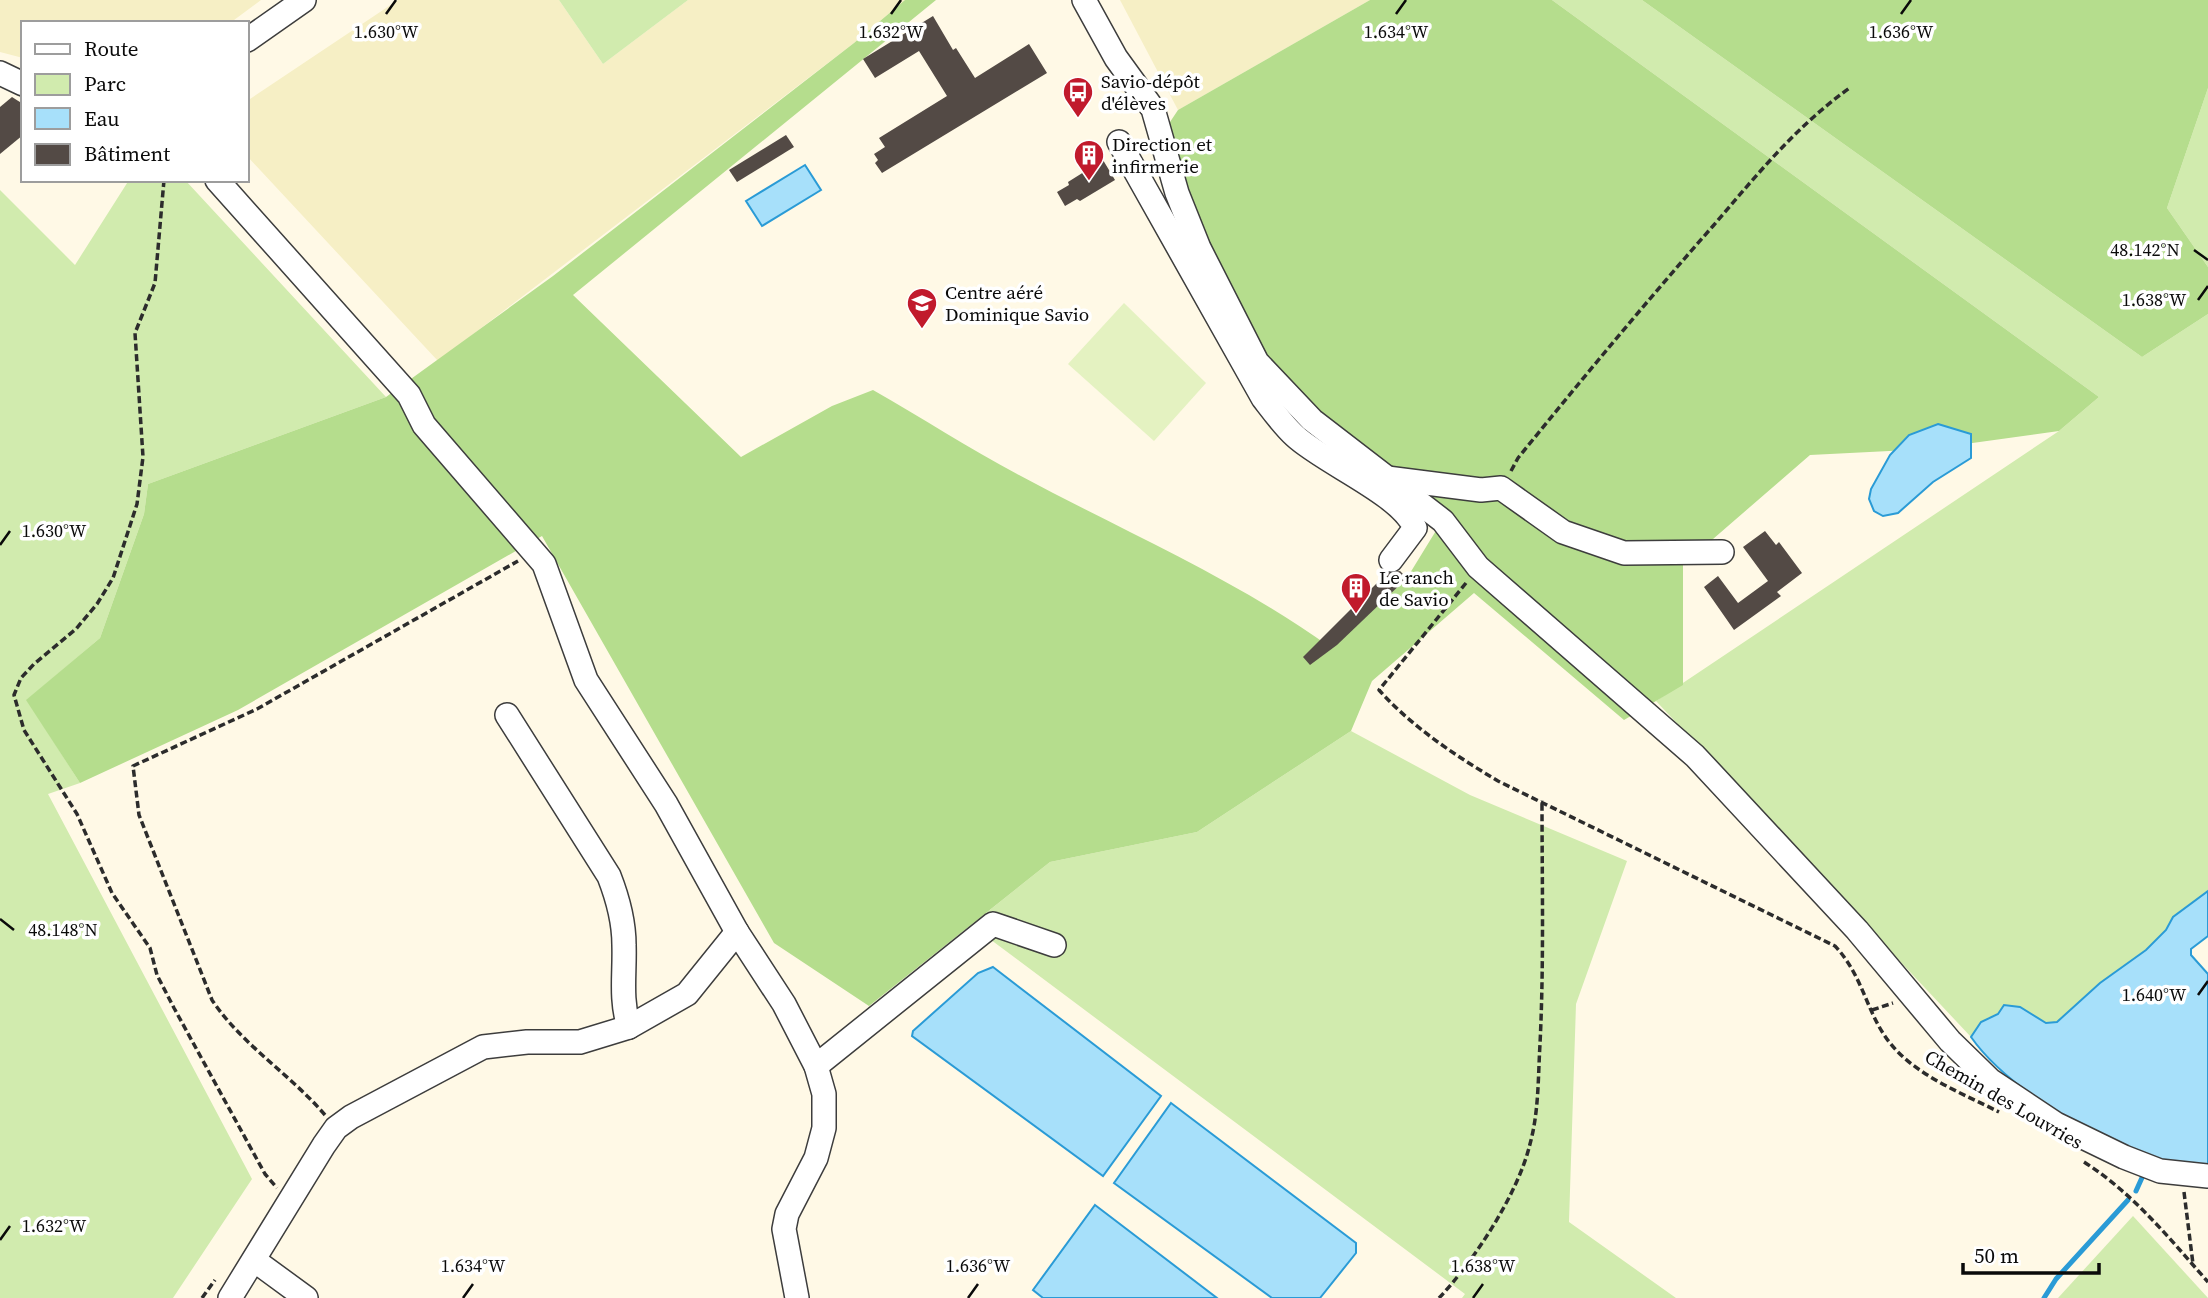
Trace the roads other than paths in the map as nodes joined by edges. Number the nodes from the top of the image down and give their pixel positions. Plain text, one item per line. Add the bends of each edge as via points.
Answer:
1 (304, 0) edge
2 (1084, 0) edge
3 (248, 39) edge
4 (0, 73) edge
5 (21, 83) edge
6 (1119, 142) dead end
7 (219, 182) edge
8 (1387, 478) junction
9 (1722, 552) dead end
10 (1391, 560) dead end
11 (507, 715) dead end
12 (737, 932) junction
13 (1054, 945) dead end
14 (629, 1027) junction
15 (816, 1066) junction
16 (2208, 1176) edge
17 (254, 1260) junction
18 (230, 1298) edge
19 (306, 1298) edge
20 (797, 1298) edge

1 - 3 street
2 - 8 street via 1116,58 1153,109 1177,193 1199,248 1257,362 1312,420
4 - 5 street
6 - 10 street via 1263,398 1294,436 1412,519 1415,528
7 - 12 street via 409,395 424,425 544,564 586,680 666,804
8 - 9 street via 1501,488 1563,533 1624,553
8 - 16 street via 1443,521 1478,567 1695,756 1990,1080 2056,1124 2124,1157 2160,1171
11 - 14 street via 609,876 619,901 625,948 622,1006
12 - 14 street via 687,994
12 - 15 street via 784,1004
13 - 15 street via 993,923
14 - 17 street via 580,1042 483,1047 351,1117 336,1128
15 - 20 street via 824,1094 824,1128 816,1158 784,1229
17 - 18 street
17 - 19 street

